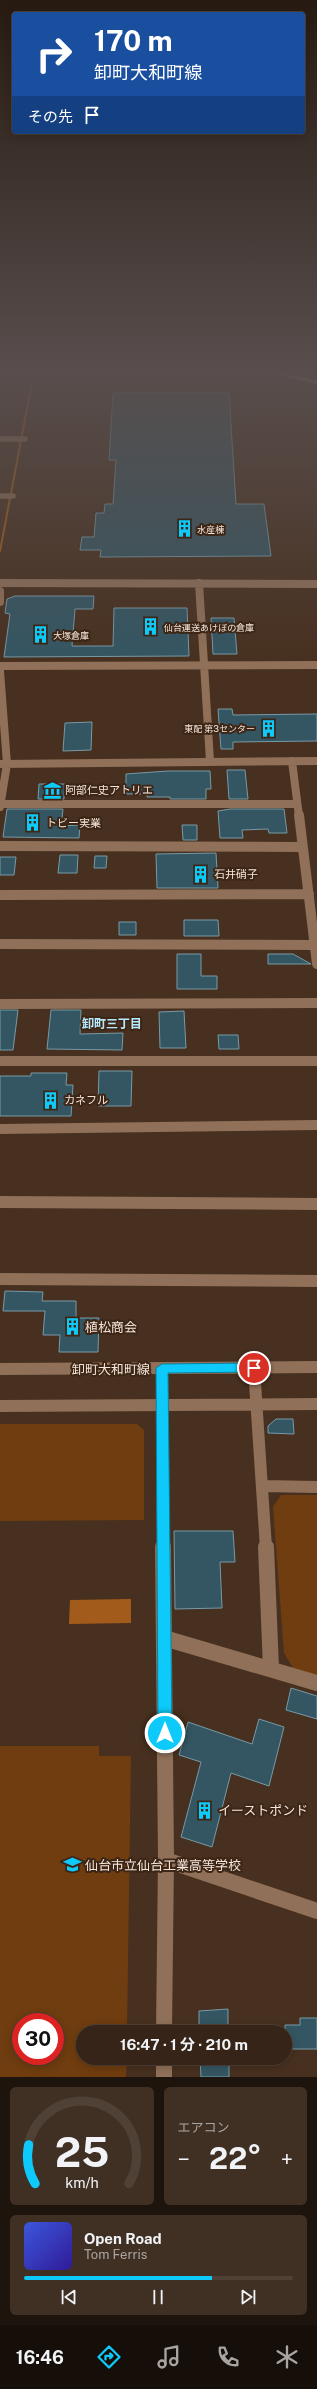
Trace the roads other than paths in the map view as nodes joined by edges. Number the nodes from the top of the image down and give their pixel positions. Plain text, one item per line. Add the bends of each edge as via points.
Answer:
1 (3, 496) edge
2 (13, 496) dead end
3 (0, 583) edge
4 (317, 584) edge
5 (200, 587) junction
6 (0, 591) edge
7 (317, 591) edge
8 (0, 602) edge
9 (204, 665) junction
10 (317, 665) edge
11 (0, 666) edge
12 (0, 671) edge
13 (210, 761) junction
14 (292, 761) junction
15 (317, 761) edge
16 (2, 764) edge
17 (0, 804) edge
18 (297, 804) junction
19 (0, 807) edge
20 (0, 846) edge
21 (302, 847) junction
22 (309, 894) junction
23 (0, 895) edge
24 (0, 944) edge
25 (316, 945) edge
26 (317, 964) edge
27 (0, 1004) edge
28 (317, 1004) edge
29 (0, 1061) edge
30 (317, 1061) edge
31 (317, 1125) edge
32 (0, 1129) edge
33 (0, 1202) edge
34 (317, 1204) edge
35 (0, 1279) edge
36 (317, 1281) edge
37 (317, 1367) edge
38 (0, 1368) edge
39 (162, 1368) junction
40 (254, 1368) junction
41 (162, 1404) junction
42 (256, 1404) junction
43 (317, 1404) edge
44 (0, 1406) edge
45 (263, 1486) junction
46 (317, 1487) edge
47 (164, 1638) junction
48 (271, 1668) junction
49 (317, 1683) edge
50 (166, 1860) junction
51 (317, 1911) edge
52 (164, 2025) edge
53 (164, 2065) edge
54 (164, 2077) edge

1 - 2 street
3 - 5 street
4 - 5 street
5 - 6 street
5 - 7 street
5 - 9 street
6 - 8 street
9 - 10 street
9 - 11 street
9 - 13 street
12 - 16 street
13 - 14 street
13 - 16 street
14 - 15 street
14 - 18 street
16 - 17 street
17 - 18 street
17 - 19 street
18 - 21 street
20 - 21 street
21 - 22 street
22 - 23 street
22 - 25 street
24 - 25 street
25 - 26 street
27 - 28 street
29 - 30 street
31 - 32 street
33 - 34 street
35 - 36 street
37 - 40 street, 卸町大和町線
38 - 39 street, 卸町大和町線
39 - 40 street, 卸町大和町線
39 - 41 street
40 - 42 street
41 - 42 street
41 - 44 street
41 - 47 street
42 - 43 street
42 - 45 street
45 - 46 street
45 - 48 street
47 - 48 street
47 - 50 street
48 - 49 street
50 - 51 street
50 - 52 street
53 - 54 street

